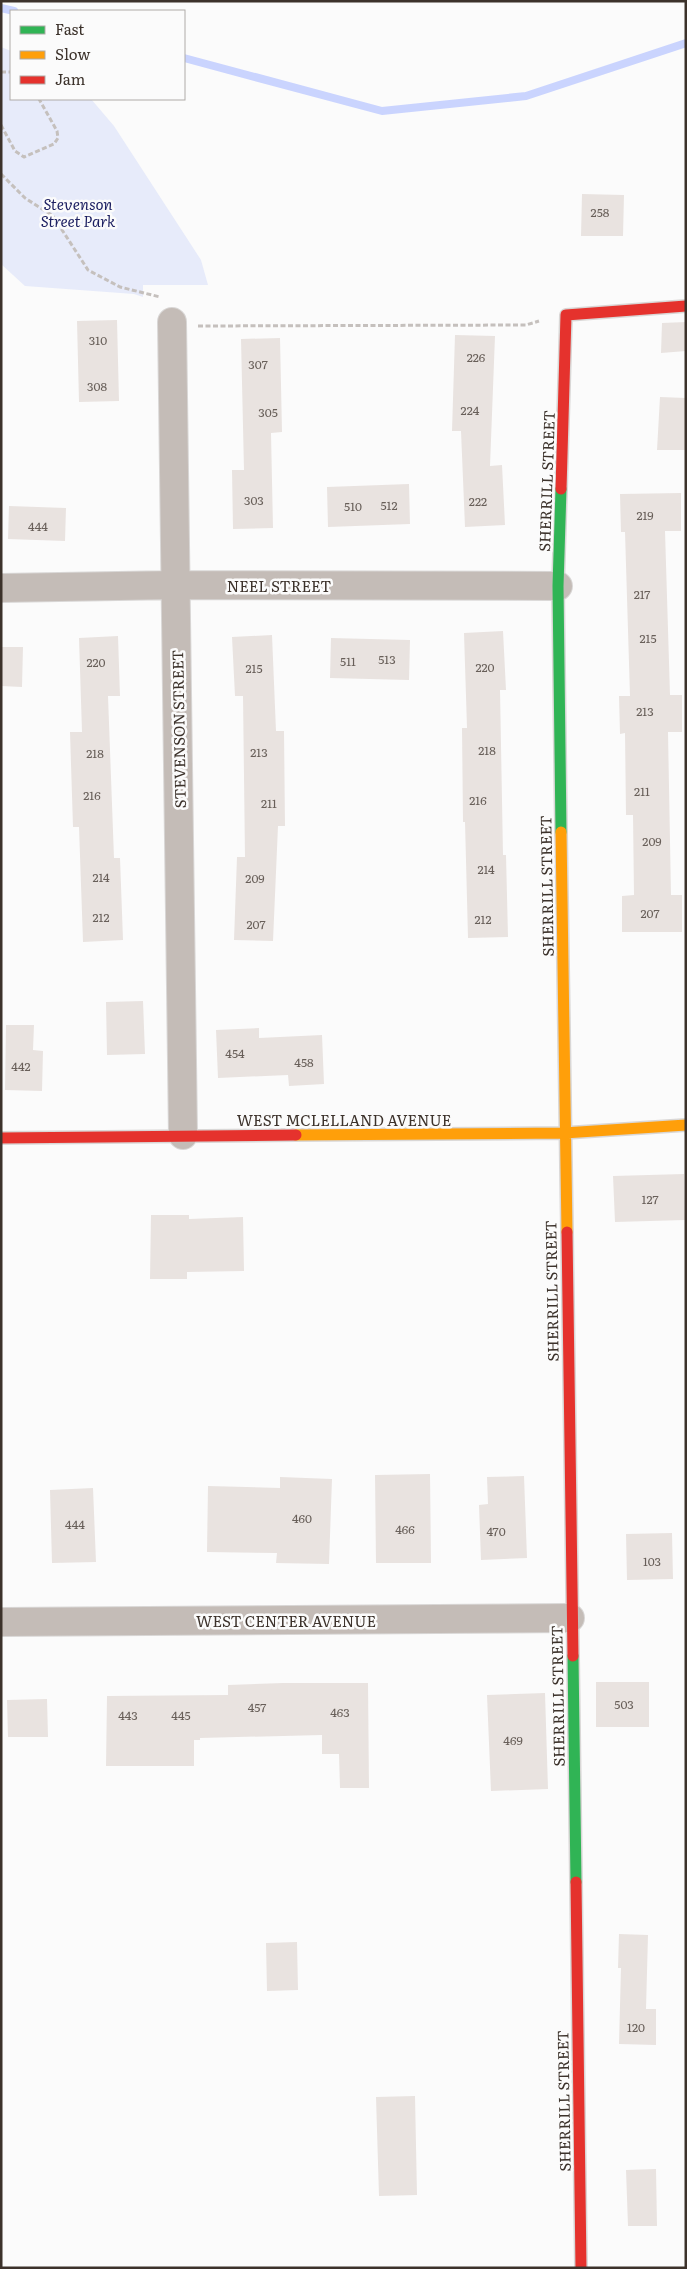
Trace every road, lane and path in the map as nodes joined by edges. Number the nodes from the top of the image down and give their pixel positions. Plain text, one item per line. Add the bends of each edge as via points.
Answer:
1 (40, 100) edge
2 (1, 125) edge
3 (1, 174) edge
4 (686, 306) edge
5 (566, 314) junction
6 (172, 324) junction
7 (176, 585) junction
8 (558, 586) junction
9 (1, 588) edge
10 (686, 1125) edge
11 (564, 1133) junction
12 (183, 1135) junction
13 (1, 1138) edge
14 (570, 1618) junction
15 (1, 1622) edge
16 (580, 2268) edge

1 - 2 path via 57,131 58,138 54,144 24,157 16,151
3 - 6 path via 24,198 53,216 88,270 120,287 160,296 169,310
4 - 5 street
5 - 6 path via 526,325
5 - 8 street, SHERRILL STREET
6 - 7 street, STEVENSON STREET
7 - 8 street, NEEL STREET
7 - 9 street, NEEL STREET
7 - 12 street, STEVENSON STREET
8 - 11 street, SHERRILL STREET
10 - 11 street, WEST MCLELLAND AVENUE
11 - 12 street, WEST MCLELLAND AVENUE
11 - 14 street, SHERRILL STREET
12 - 13 street, WEST MCLELLAND AVENUE
14 - 15 street, WEST CENTER AVENUE
14 - 16 street, SHERRILL STREET

